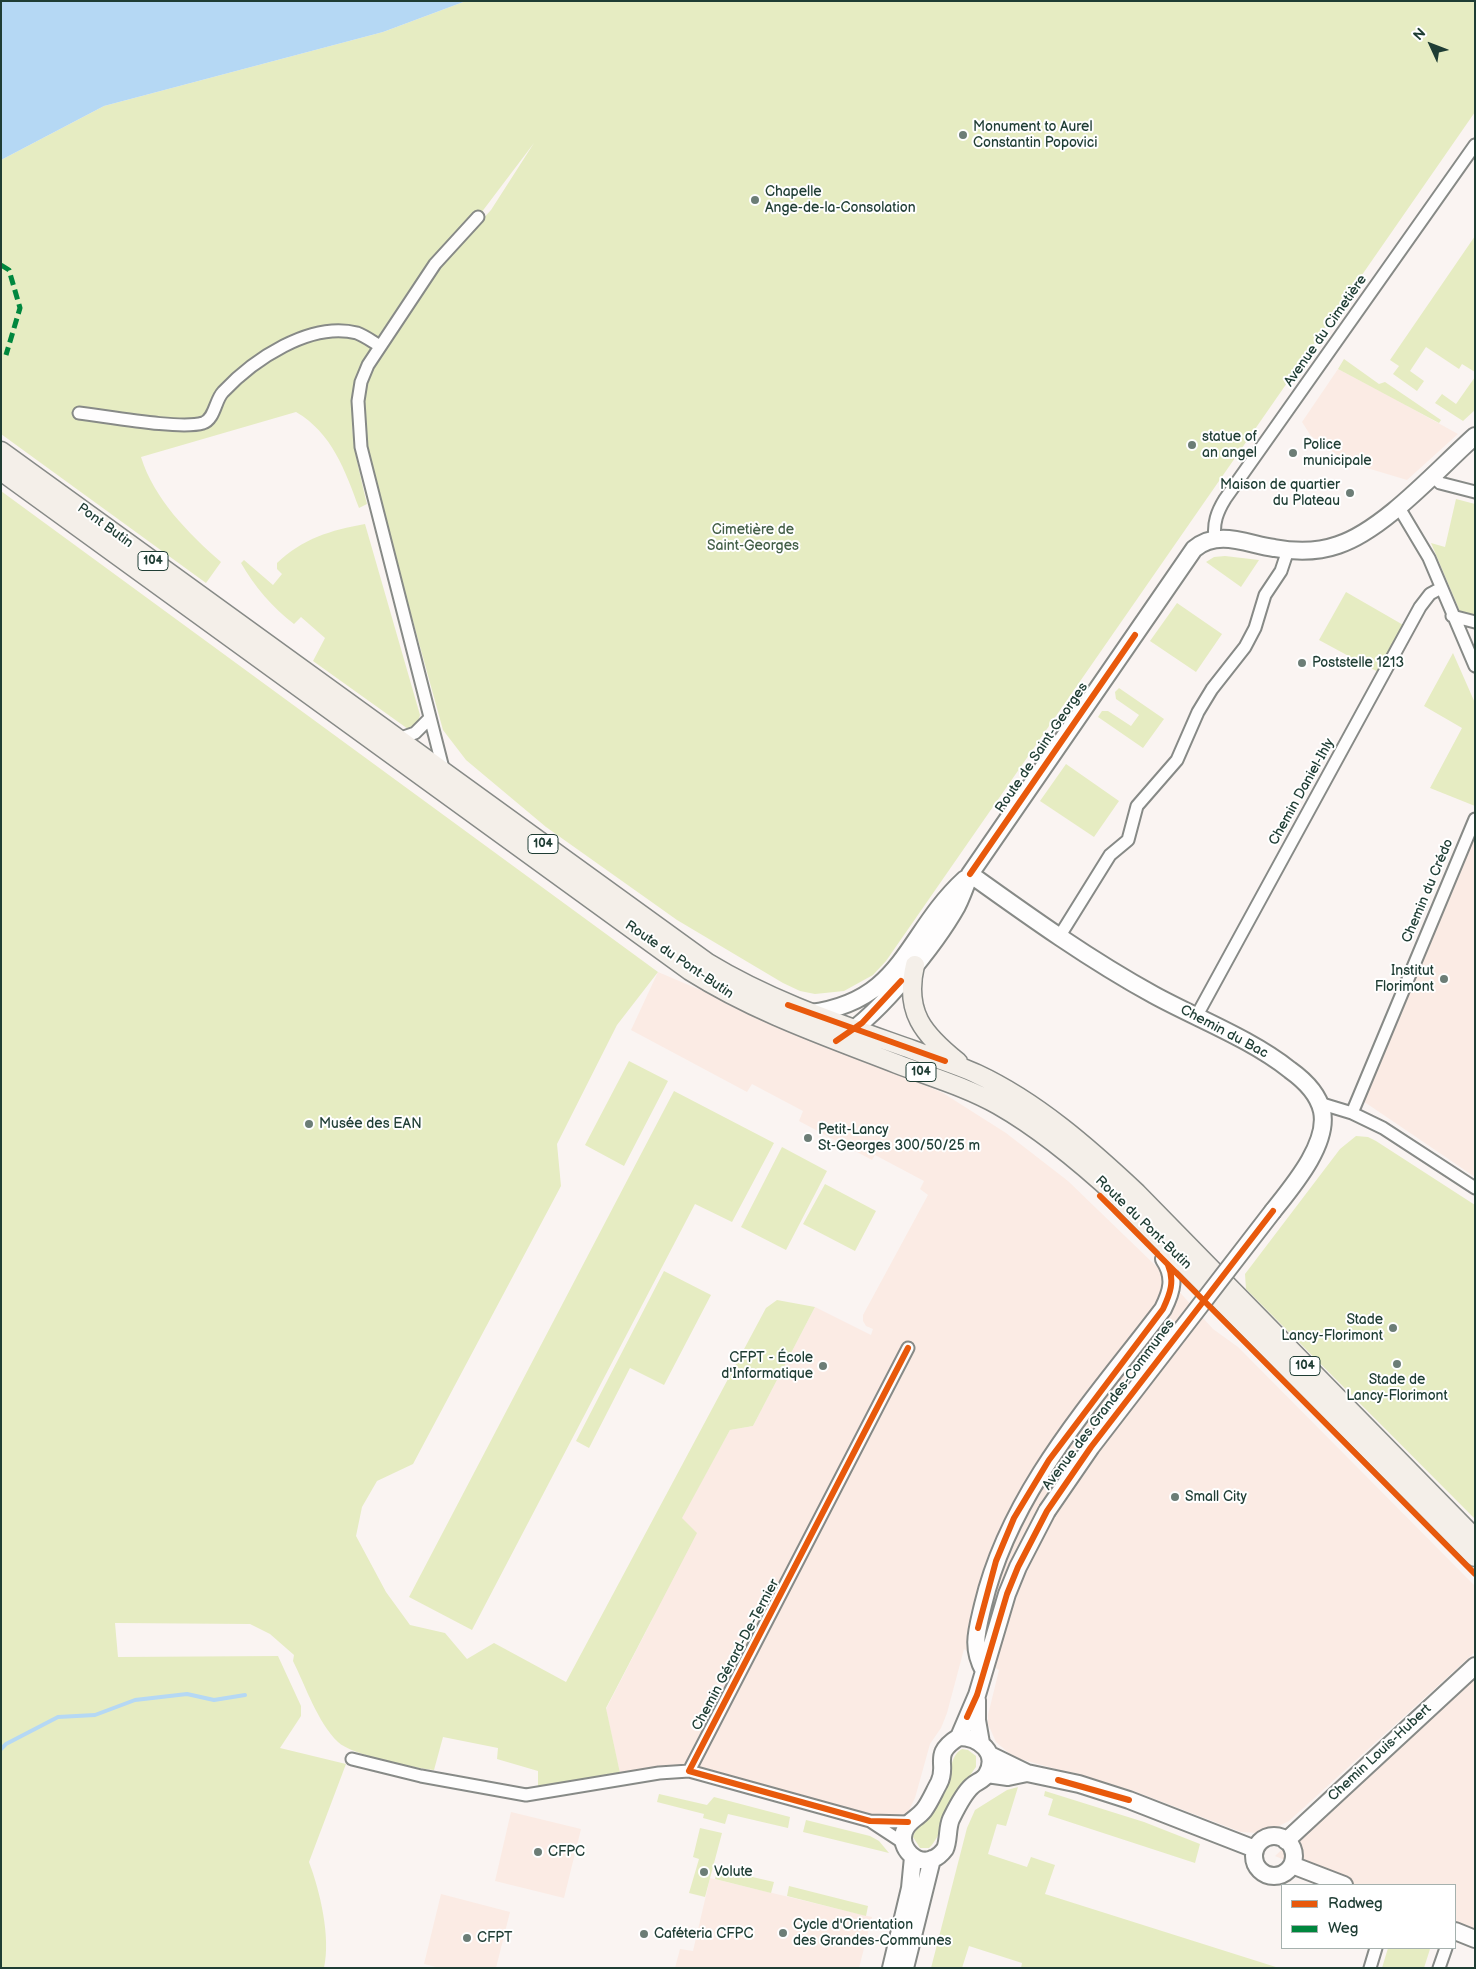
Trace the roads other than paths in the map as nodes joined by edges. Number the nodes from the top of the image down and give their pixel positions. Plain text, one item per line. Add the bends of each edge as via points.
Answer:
1 (1475, 145) edge
2 (478, 217) dead end
3 (380, 346) junction
4 (78, 413) dead end
5 (1475, 436) edge
6 (1, 451) edge
7 (1, 471) edge
8 (1432, 475) junction
9 (1475, 492) edge
10 (1398, 506) junction
11 (1215, 538) junction
12 (1288, 550) junction
13 (1441, 588) junction
14 (1452, 616) junction
15 (1475, 622) edge
16 (1475, 666) edge
17 (301, 678) junction
18 (430, 718) junction
19 (398, 739) junction
20 (444, 772) junction
21 (1475, 819) edge
22 (970, 874) junction
23 (1059, 937) junction
24 (915, 966) junction
25 (810, 1013) junction
26 (1196, 1017) junction
27 (854, 1029) junction
28 (836, 1041) junction
29 (968, 1070) junction
30 (967, 1090) junction
31 (1319, 1103) junction
32 (1352, 1113) junction
33 (1475, 1188) edge
34 (1164, 1259) joint
35 (908, 1348) dead end
36 (1475, 1538) edge
37 (1475, 1557) edge
38 (1475, 1666) edge
39 (984, 1671) junction
40 (978, 1695) junction
41 (959, 1737) junction
42 (986, 1749) junction
43 (352, 1759) dead end
44 (689, 1772) junction
45 (1027, 1773) junction
46 (987, 1774) junction
47 (870, 1822) junction
48 (908, 1822) junction
49 (1286, 1841) junction
50 (902, 1842) junction
51 (1255, 1849) junction
52 (913, 1857) junction
53 (932, 1860) junction
54 (1292, 1865) junction
55 (1341, 1884) edge
56 (1456, 1931) edge
57 (1475, 1939) edge
58 (1376, 1949) edge
59 (1446, 1949) edge
60 (891, 1968) edge
61 (905, 1968) edge
62 (1370, 1968) edge
63 (1439, 1968) edge

1 - 11 street, Avenue du Cimetière via 1225,499 1213,527
2 - 3 street via 435,264
3 - 4 street via 359,334 343,332 323,334 282,347 261,359 223,392 203,423 183,425
3 - 18 street via 361,382 358,435
5 - 8 street
6 - 17 main road, Pont Butin / 104
7 - 17 main road, Pont Butin / 104
8 - 9 street via 1440,483
8 - 10 street
10 - 12 street via 1374,527 1350,541 1326,548
10 - 13 street via 1429,558
11 - 12 street
11 - 22 street, Route de Saint-Georges via 1201,544 1189,556
12 - 23 street via 1265,595 1255,628 1245,647 1198,712 1177,760 1137,806 1128,840 1110,855
13 - 14 street
13 - 26 street, Chemin Daniel-Ihly via 1430,594 1420,608
14 - 15 street
14 - 16 street
17 - 19 main road, Route du Pont-Butin / 104
17 - 28 main road, Route du Pont-Butin / 104 via 690,971 765,1013
18 - 19 street via 415,733
18 - 20 street
19 - 20 main road, Route du Pont-Butin / 104
20 - 25 main road, Route du Pont-Butin / 104 via 701,958 762,993
21 - 32 street, Chemin du Crédo
22 - 23 street, Chemin du Bac
22 - 24 street, Route de Saint-Georges via 957,906
22 - 25 street, Route de Saint-Georges via 946,897 883,984 849,1004
23 - 26 street, Chemin du Bac
24 - 27 street, Route de Saint-Georges
24 - 29 main road via 911,997 918,1019 932,1040
25 - 27 main road, Route du Pont-Butin / 104
26 - 31 street, Chemin du Bac via 1280,1062 1308,1086
27 - 28 street, Route de Saint-Georges
27 - 29 main road, Route du Pont-Butin / 104
28 - 30 main road, Route du Pont-Butin / 104
29 - 36 main road, Route du Pont-Butin / 104 via 992,1081 1040,1112 1113,1170
30 - 34 main road via 1060,1160
30 - 37 main road, Route du Pont-Butin / 104 via 1028,1124 1105,1185
31 - 32 street
31 - 39 street, Avenue des Grandes-Communes, bridge via 1322,1121 1315,1148 1300,1176 1090,1447 1047,1512 1007,1594
32 - 33 street via 1400,1138
34 - 39 street, Avenue des Grandes-Communes via 1172,1276 1172,1286 1163,1309 1049,1460 1014,1518 987,1587 978,1628 976,1648
35 - 44 street, Chemin Gérard-De-Ternier
38 - 49 street, Chemin Louis-Hubert
39 - 40 street, Avenue des Grandes-Communes
40 - 41 street, Avenue des Grandes-Communes
40 - 42 street, Avenue des Grandes-Communes via 977,1720
41 - 42 street via 970,1737
41 - 48 street, Avenue des Grandes-Communes via 943,1753 941,1780 930,1801 923,1812
42 - 45 street
42 - 46 street, Avenue des Grandes-Communes
43 - 44 street via 420,1776 526,1795 667,1772
44 - 47 street
45 - 46 street via 1008,1777
45 - 51 street via 1129,1800
46 - 53 street via 965,1794 950,1821 945,1849
47 - 48 street
47 - 50 street
48 - 50 street
49 - 51 street via 1269,1837 1258,1843
49 - 54 street via 1293,1852
50 - 52 street
51 - 54 street via 1256,1867 1266,1875 1278,1876
52 - 53 street
52 - 60 street via 910,1888
53 - 61 street
54 - 55 street
56 - 57 street
58 - 62 street
59 - 63 street

